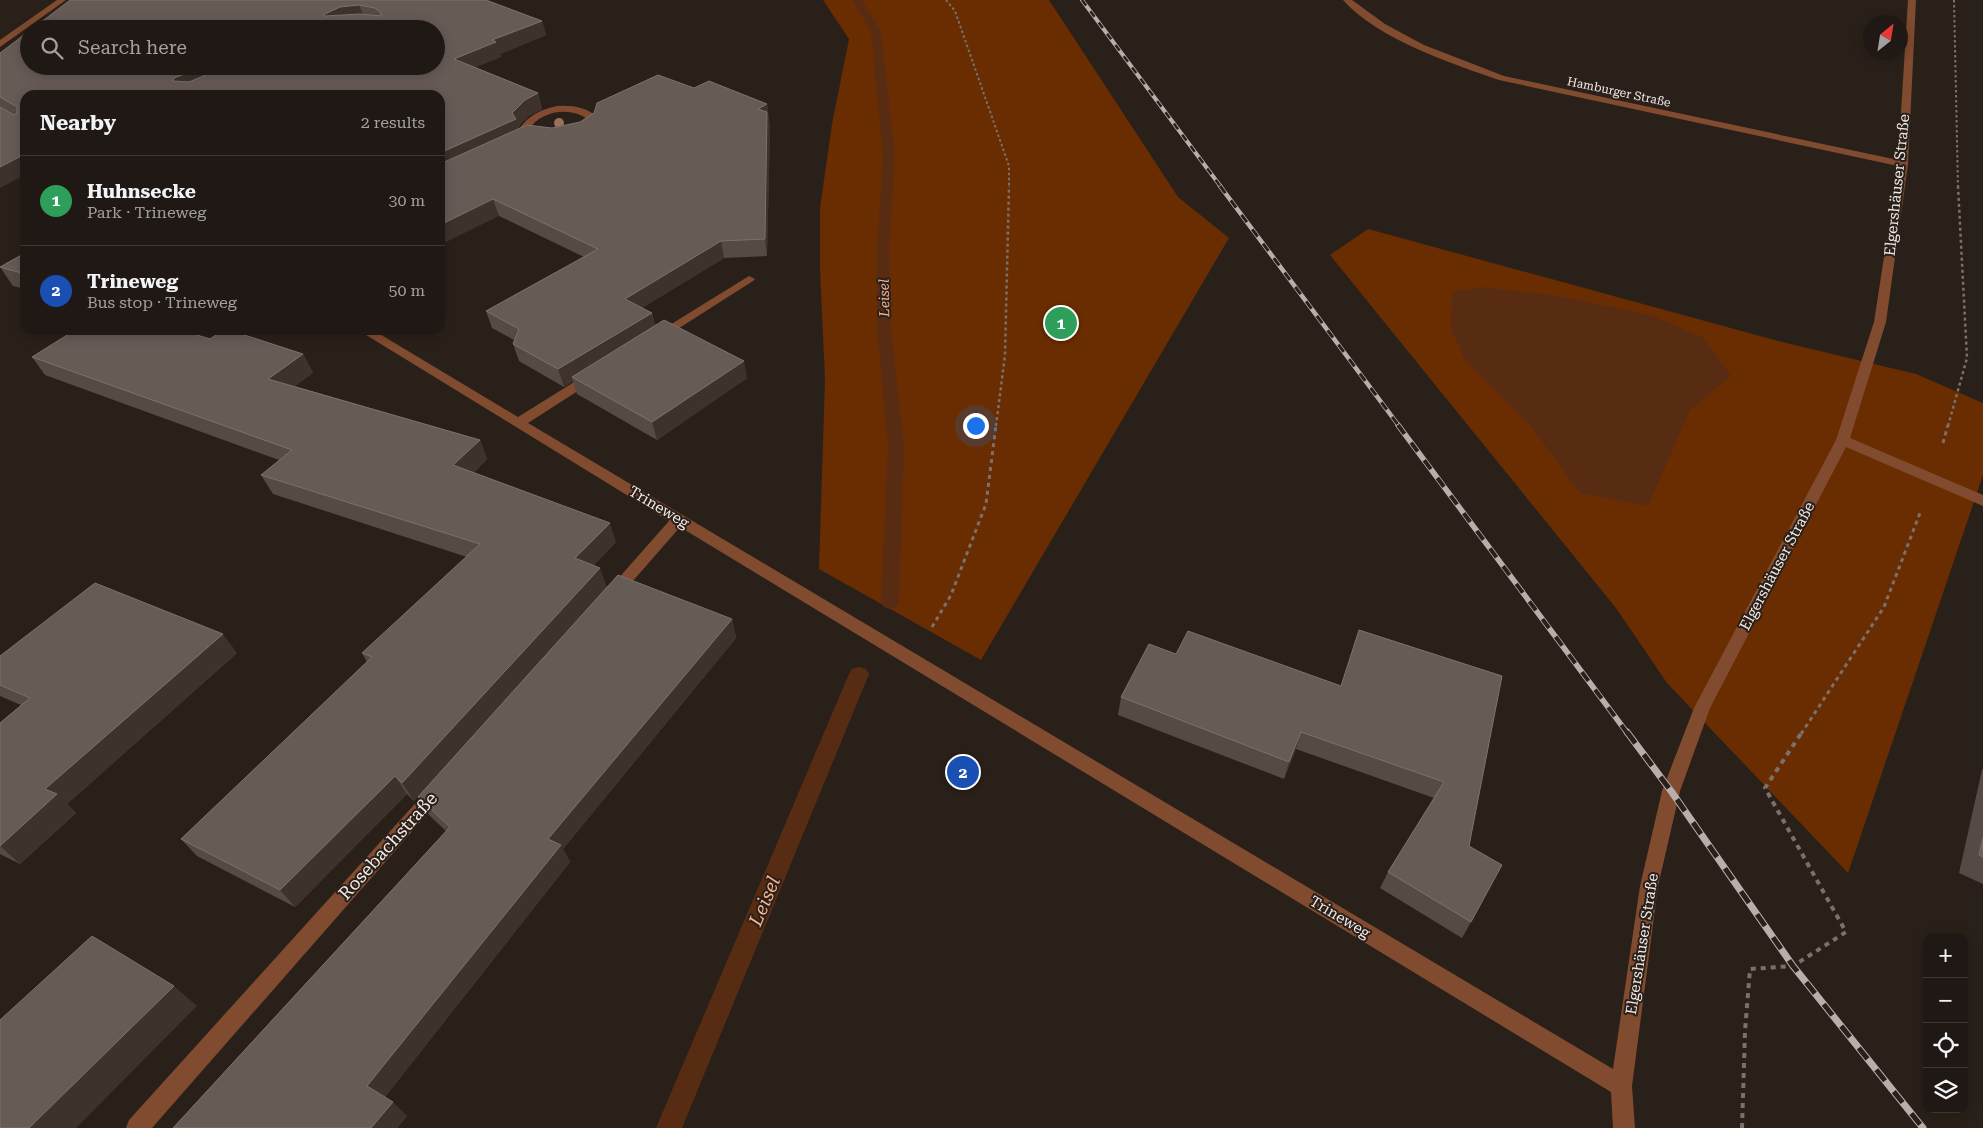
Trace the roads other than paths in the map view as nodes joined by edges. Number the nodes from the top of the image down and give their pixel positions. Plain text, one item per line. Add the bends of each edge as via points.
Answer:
1 (62, 0) edge
2 (1347, 0) edge
3 (1912, 0) edge
4 (34, 20) edge
5 (20, 30) edge
6 (0, 44) edge
7 (571, 136) edge
8 (530, 138) edge
9 (1903, 164) junction
10 (749, 279) dead end
11 (372, 335) edge
12 (650, 341) edge
13 (601, 372) edge
14 (518, 423) junction
15 (1844, 440) junction
16 (1983, 501) edge
17 (679, 519) junction
18 (600, 608) edge
19 (448, 779) edge
20 (1621, 1086) junction
21 (137, 1128) edge
22 (1624, 1128) edge

1 - 4 street
2 - 9 street, Hamburger Straße via 1367,17 1402,37 1450,61 1502,78
3 - 9 street, Elgershäuser Straße
5 - 6 street
7 - 8 street via 592,127 594,119 588,112 557,109 540,114 528,121 524,129
9 - 15 street, Elgershäuser Straße via 1880,322
10 - 12 street
11 - 14 street, Trineweg
13 - 14 street
14 - 17 street, Trineweg
15 - 16 street
15 - 20 street, Elgershäuser Straße via 1702,708 1671,791 1649,886
17 - 18 street
17 - 20 street, Trineweg
19 - 21 street, Rosebachstraße
20 - 22 street, Elgershäuser Straße

